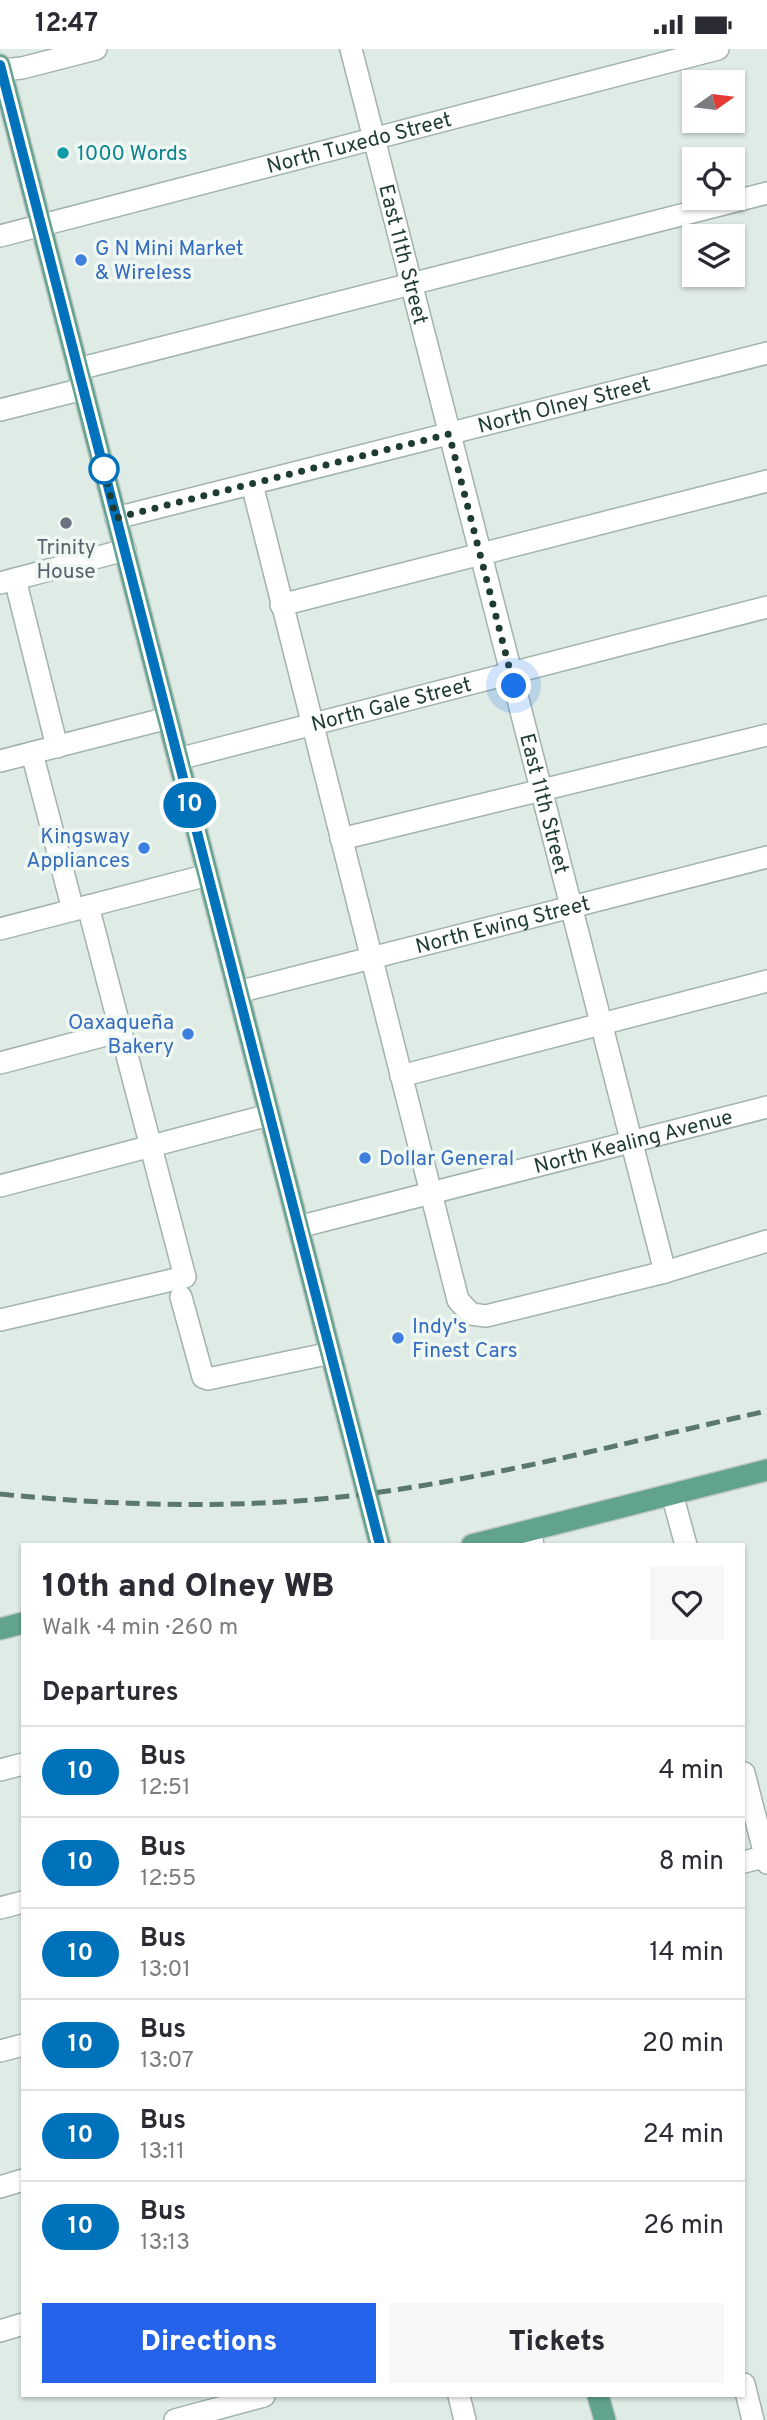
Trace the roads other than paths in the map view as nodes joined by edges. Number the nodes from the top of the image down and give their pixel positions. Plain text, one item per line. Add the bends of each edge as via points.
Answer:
1 (96, 49) edge
2 (351, 49) edge
3 (718, 49) edge
4 (0, 69) edge
5 (373, 137) junction
6 (767, 193) edge
7 (41, 226) junction
8 (0, 236) edge
9 (410, 283) junction
10 (767, 353) edge
11 (80, 379) junction
12 (0, 410) edge
13 (449, 434) junction
14 (767, 481) edge
15 (252, 484) junction
16 (116, 518) junction
17 (125, 550) junction
18 (480, 555) junction
19 (8, 581) edge
20 (281, 605) junction
21 (767, 607) edge
22 (510, 673) junction
23 (168, 718) junction
24 (312, 724) junction
25 (767, 735) edge
26 (57, 747) junction
27 (32, 753) junction
28 (178, 758) junction
29 (0, 761) edge
30 (541, 792) junction
31 (341, 839) junction
32 (767, 857) edge
33 (208, 875) junction
34 (570, 907) junction
35 (81, 908) junction
36 (0, 929) edge
37 (372, 958) junction
38 (767, 981) edge
39 (238, 992) junction
40 (601, 1024) junction
41 (121, 1031) junction
42 (0, 1063) edge
43 (401, 1076) junction
44 (767, 1107) edge
45 (270, 1115) junction
46 (631, 1142) junction
47 (151, 1146) junction
48 (0, 1186) edge
49 (431, 1193) junction
50 (298, 1227) junction
51 (767, 1241) edge
52 (665, 1272) junction
53 (181, 1297) dead end
54 (0, 1320) edge
55 (331, 1353) junction
56 (767, 1470) edge
57 (672, 1494) junction
58 (532, 1538) edge
59 (379, 1543) edge
60 (489, 1543) edge
61 (685, 1543) edge
62 (21, 1624) edge
63 (0, 1629) edge
64 (21, 1765) edge
65 (0, 1770) edge
66 (745, 1777) edge
67 (766, 1858) edge
68 (745, 1862) edge
69 (21, 1903) edge
70 (0, 1908) edge
71 (21, 2046) edge
72 (0, 2051) edge
73 (21, 2181) edge
74 (0, 2186) edge
75 (21, 2325) edge
76 (0, 2331) edge
77 (745, 2388) edge
78 (260, 2397) edge
79 (459, 2397) edge
80 (598, 2397) edge
81 (753, 2418) edge
82 (175, 2420) edge
83 (466, 2420) edge
84 (604, 2420) edge

1 - 4 street via 22,68
2 - 5 street, East 11th Street
3 - 5 street, North Tuxedo Street
4 - 7 main road
5 - 7 street, North Tuxedo Street
5 - 9 street, East 11th Street
6 - 9 street
7 - 8 street, North Tuxedo Street
7 - 11 main road
9 - 11 street
9 - 13 street, East 11th Street
10 - 13 street, North Olney Street
11 - 12 street
11 - 16 main road
13 - 15 street, North Olney Street
13 - 18 street, East 11th Street
14 - 18 street
15 - 16 street, North Olney Street
15 - 20 street
16 - 17 main road
17 - 19 street
17 - 23 main road
18 - 20 street
18 - 22 street, East 11th Street
19 - 26 street
20 - 24 street
21 - 22 street, North Gale Street
22 - 24 street, North Gale Street
22 - 30 street, East 11th Street
23 - 26 street
23 - 28 main road
24 - 28 street, North Gale Street
24 - 31 street
25 - 30 street
26 - 27 street
27 - 29 street
27 - 35 street
28 - 33 main road
30 - 31 street
30 - 34 street, East 11th Street
31 - 37 street
32 - 34 street, North Ewing Street
33 - 35 street
33 - 39 main road
34 - 37 street, North Ewing Street
34 - 40 street, East 11th Street
35 - 36 street
35 - 41 street
37 - 39 street, North Ewing Street
37 - 43 street
38 - 40 street
39 - 45 main road
40 - 43 street
40 - 46 street, East 11th Street
41 - 42 street
41 - 47 street
43 - 49 street
44 - 46 street, North Kealing Avenue
45 - 47 street
45 - 50 main road
46 - 49 street, North Kealing Avenue
46 - 52 street, East 11th Street
47 - 48 street
47 - 54 street via 186,1277
49 - 50 street, North Kealing Avenue
49 - 52 street via 458,1300 471,1314 486,1315
50 - 55 main road
51 - 52 street
53 - 55 street via 203,1377 208,1379
55 - 59 main road
56 - 57 main road
57 - 58 main road
57 - 61 street
58 - 60 main road
62 - 63 main road
64 - 65 street
66 - 67 street
67 - 68 street
69 - 70 street
71 - 72 street
73 - 74 street
75 - 76 street
77 - 81 street
78 - 82 street
79 - 83 street
80 - 84 main road

